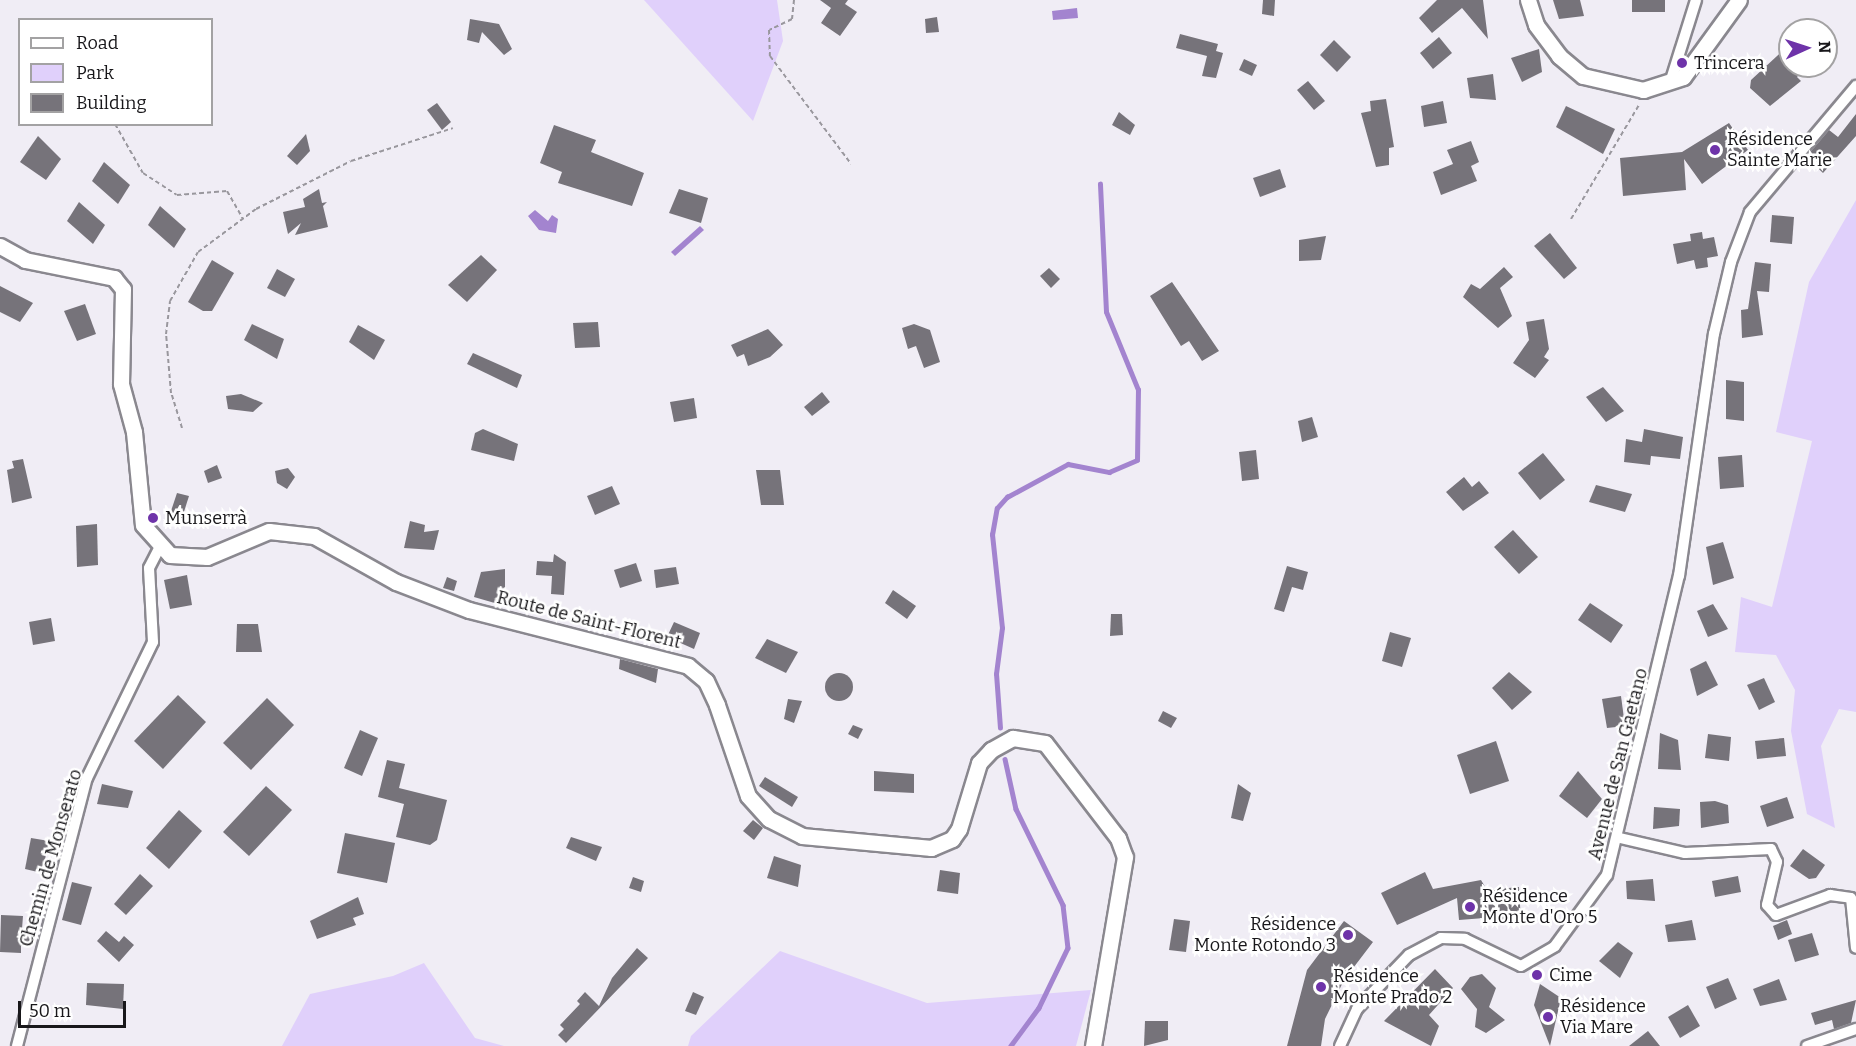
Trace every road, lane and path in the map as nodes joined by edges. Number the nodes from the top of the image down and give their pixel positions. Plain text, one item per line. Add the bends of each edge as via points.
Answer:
1 (794, 0) edge
2 (1528, 0) edge
3 (1695, 0) edge
4 (1739, 0) edge
5 (1670, 83) junction
6 (1856, 86) edge
7 (1643, 90) junction
8 (116, 126) edge
9 (453, 128) dead end
10 (852, 164) dead end
11 (243, 219) junction
12 (1571, 219) dead end
13 (0, 246) edge
14 (182, 428) dead end
15 (159, 548) junction
16 (1620, 838) junction
17 (1856, 948) edge
18 (1856, 1029) edge
19 (17, 1046) edge
20 (1094, 1046) edge
21 (1340, 1046) edge
22 (1807, 1046) edge

1 - 10 path via 792,19 769,30 770,56
2 - 7 main road via 1536,25 1560,56 1583,76
3 - 5 street
4 - 5 main road via 1708,49
5 - 7 main road
6 - 16 street, Avenue de San Gaetano via 1750,212 1714,334 1679,576
7 - 12 path via 1637,110
8 - 11 path via 143,173 177,195 227,191
9 - 11 path via 351,161
11 - 14 path via 198,252 170,301 166,333 171,393
13 - 15 main road via 25,260 106,275 123,289 122,393 134,432 144,525
15 - 19 street, Chemin de Monserato via 149,568 153,642 87,777
15 - 20 main road, Route de Saint-Florent via 170,555 207,557 269,531 314,536 396,582 469,610 688,666 706,681 748,796 769,819 802,836 931,848 952,839 959,829 979,763 991,750 1013,738 1045,743 1118,838 1125,857
16 - 17 street via 1685,853 1771,849 1777,862 1767,906 1776,915 1830,895 1851,898
16 - 21 street, Avenue de San Gaetano via 1607,875 1555,946 1521,966 1464,939 1441,938 1409,955 1377,985 1357,1009
18 - 22 street

